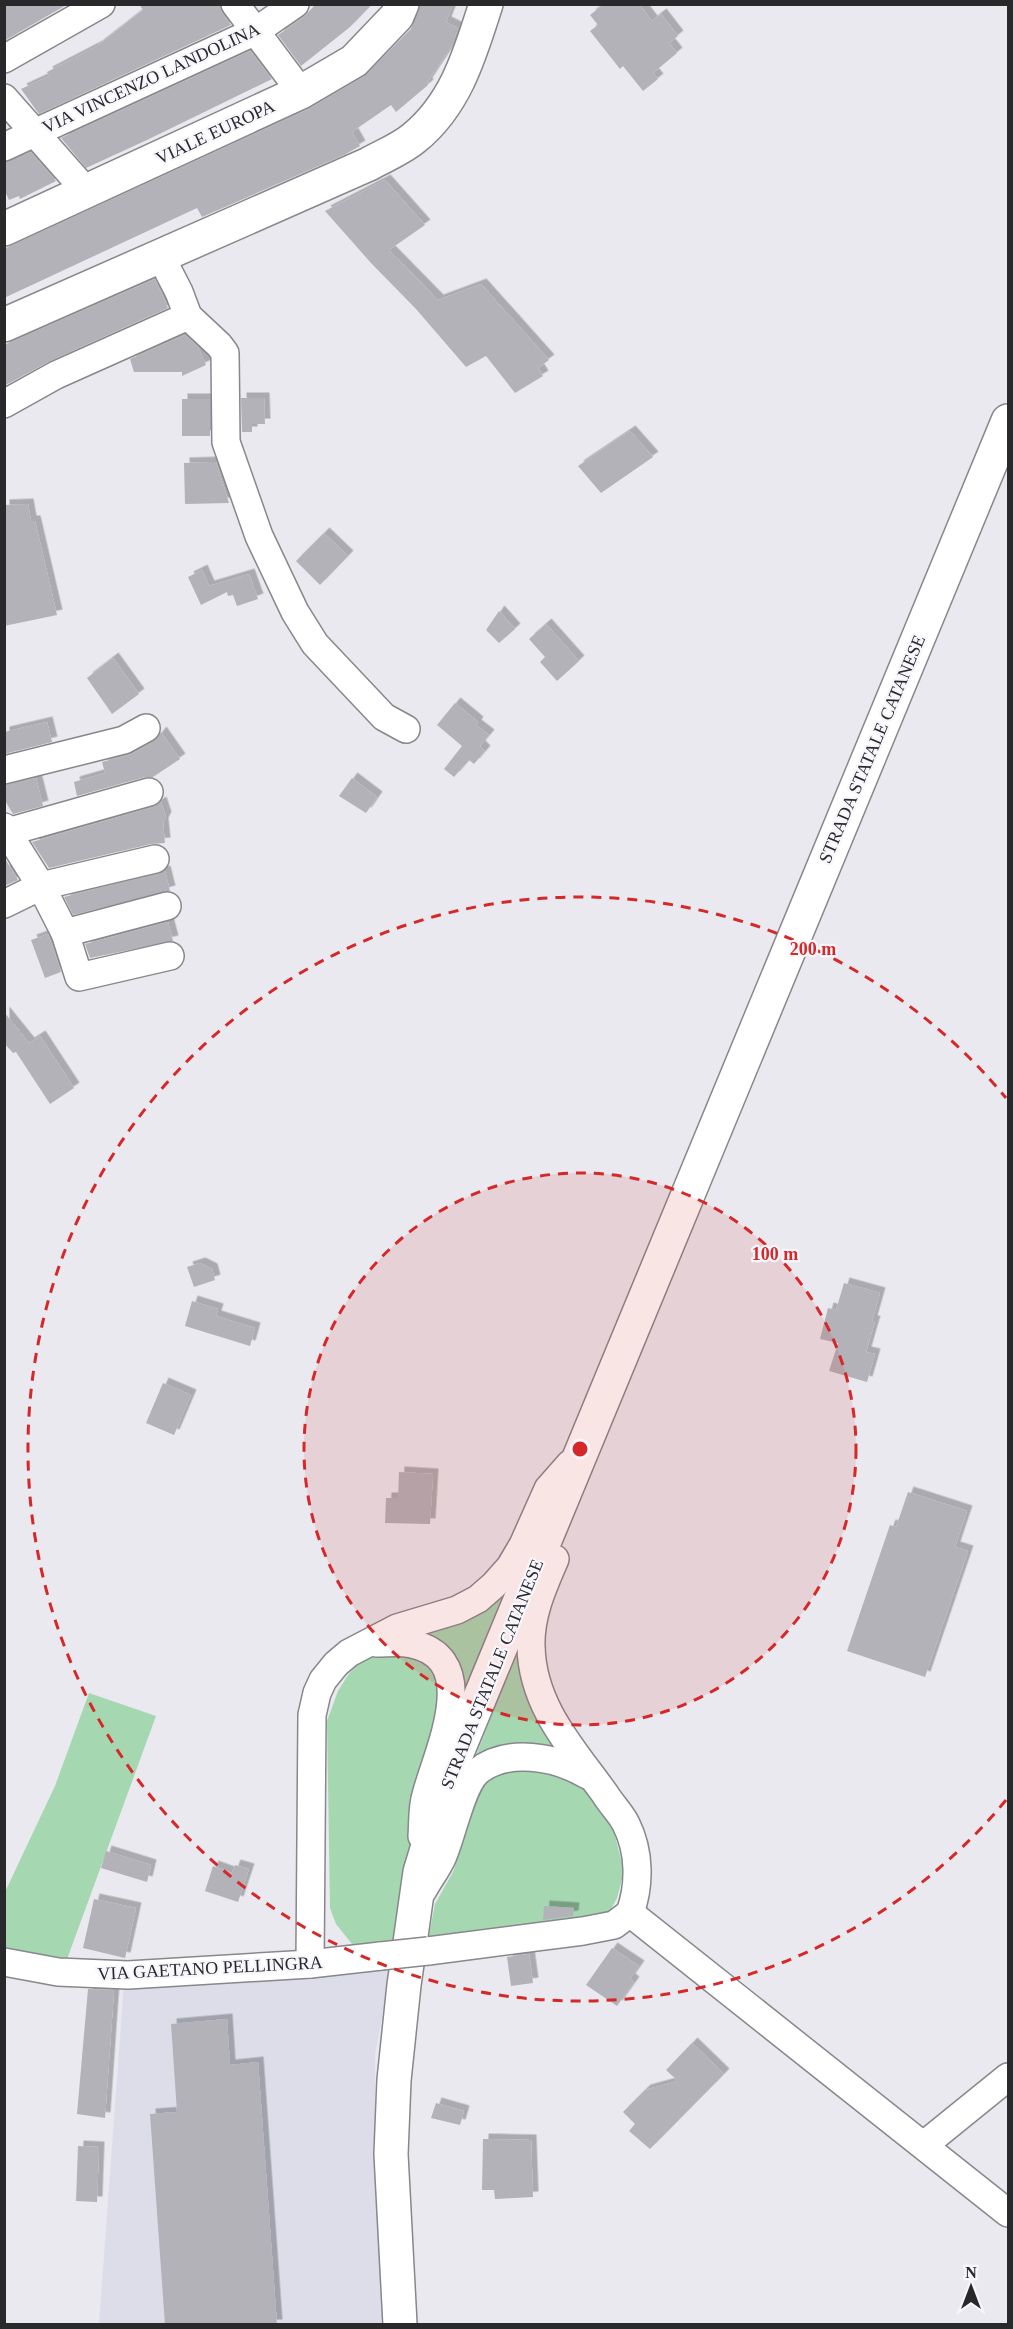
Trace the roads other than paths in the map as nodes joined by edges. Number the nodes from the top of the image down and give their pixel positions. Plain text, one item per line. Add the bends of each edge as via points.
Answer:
1 (101, 4) edge
2 (235, 4) edge
3 (295, 4) edge
4 (402, 4) edge
5 (486, 4) edge
6 (256, 31) junction
7 (4, 59) edge
8 (301, 92) junction
9 (4, 98) edge
10 (35, 133) junction
11 (4, 147) edge
12 (87, 192) junction
13 (4, 229) edge
14 (161, 257) junction
15 (188, 316) junction
16 (4, 326) edge
17 (4, 404) edge
18 (1008, 421) edge
19 (146, 728) dead end
20 (406, 729) dead end
21 (4, 770) edge
22 (149, 792) dead end
23 (5, 831) edge
24 (155, 859) dead end
25 (41, 886) junction
26 (4, 904) edge
27 (167, 906) dead end
28 (65, 933) junction
29 (170, 956) dead end
30 (584, 1447) junction
31 (565, 1492) junction
32 (362, 1644) junction
33 (593, 1779) junction
34 (418, 1887) junction
35 (630, 1913) junction
36 (4, 1962) edge
37 (310, 1964) junction
38 (1008, 2076) edge
39 (924, 2145) junction
40 (1008, 2213) edge
41 (400, 2325) edge

1 - 7 street
2 - 6 street
3 - 6 street, VIA VINCENZO LANDOLINA
4 - 8 main road, VIALE EUROPA via 396,16 354,61
5 - 14 main road via 463,74 441,110 413,139 369,164
6 - 8 street
6 - 10 street, VIA VINCENZO LANDOLINA
8 - 12 main road, VIALE EUROPA
9 - 10 street
10 - 11 street, VIA VINCENZO LANDOLINA
10 - 12 street
12 - 13 main road, VIALE EUROPA
14 - 15 street
14 - 16 main road
15 - 17 street via 56,375
15 - 20 street via 225,353 226,442 259,536 295,612 315,644 384,717
18 - 30 main road, STRADA STATALE CATANESE
19 - 21 street via 124,740
22 - 23 street
23 - 25 street
24 - 25 street
25 - 26 street
25 - 28 street
27 - 28 street
28 - 29 street via 79,977
30 - 31 main road, STRADA STATALE CATANESE
30 - 32 street via 548,1490 510,1567 478,1599
31 - 33 street via 560,1546 535,1611 530,1646 544,1706
31 - 34 main road, STRADA STATALE CATANESE via 454,1760
32 - 34 street via 413,1644 433,1652 450,1676 450,1717 425,1797
32 - 37 street via 323,1680 312,1715
33 - 34 street via 570,1765 524,1757 498,1761 477,1772 468,1786 442,1858
33 - 35 street via 626,1824 632,1843 638,1872 637,1894
34 - 41 main road, STRADA STATALE CATANESE via 394,2080 392,2143
35 - 37 street, VIA GAETANO PELLINGRA, bridge via 614,1925 594,1929
35 - 39 street
36 - 37 street, VIA GAETANO PELLINGRA via 58,1972 117,1975
38 - 39 street
39 - 40 street

